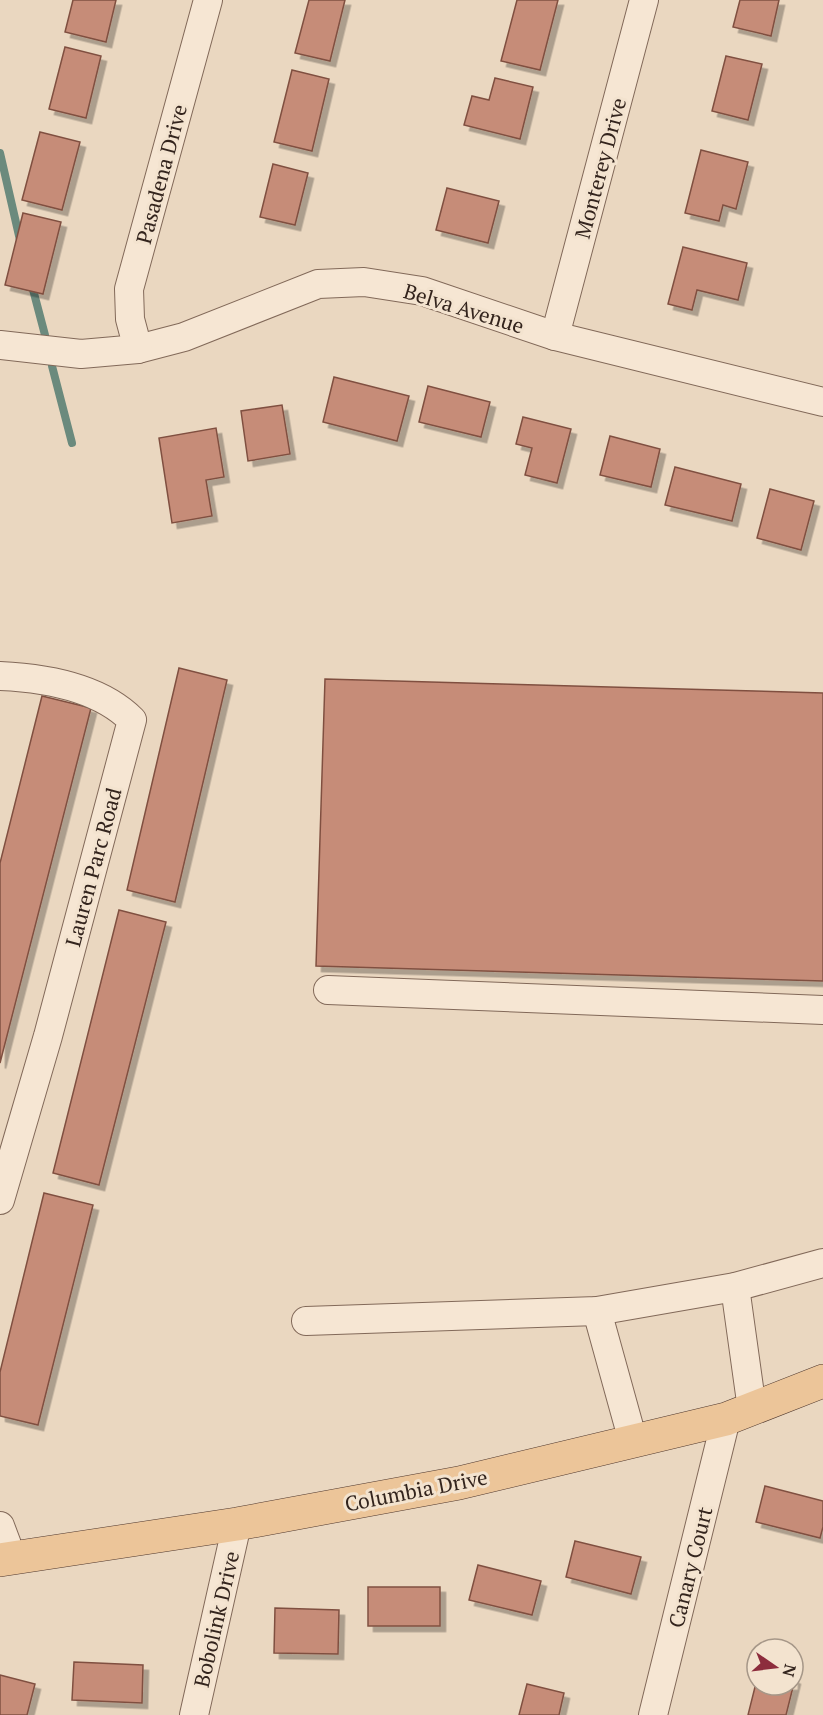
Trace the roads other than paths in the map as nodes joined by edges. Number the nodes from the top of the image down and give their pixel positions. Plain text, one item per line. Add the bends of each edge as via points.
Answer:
1 (208, 0) edge
2 (644, 0) edge
3 (555, 336) junction
4 (0, 345) edge
5 (138, 349) junction
6 (823, 402) edge
7 (0, 676) edge
8 (328, 990) dead end
9 (823, 1010) edge
10 (7, 1149) edge
11 (0, 1200) edge
12 (823, 1263) edge
13 (735, 1287) junction
14 (597, 1311) junction
15 (306, 1321) dead end
16 (823, 1381) edge
17 (739, 1414) junction
18 (633, 1441) junction
19 (237, 1524) junction
20 (0, 1526) edge
21 (6, 1559) edge
22 (194, 1715) edge
23 (653, 1715) edge

1 - 5 street, Pasadena Drive via 129,289 130,319
2 - 3 street, Monterey Drive
3 - 5 street, Belva Avenue via 422,291 364,282 318,284 184,337
3 - 6 street, Belva Avenue
4 - 5 street, Belva Avenue via 81,354
7 - 10 street, Lauren Parc Road via 36,677 90,693 119,707 132,720 48,1036
8 - 9 street
10 - 11 street, Lauren Parc Road
12 - 13 street
13 - 14 street
13 - 17 street
14 - 15 street
14 - 18 street
16 - 17 main road, Columbia Drive
17 - 18 main road, Columbia Drive
17 - 23 street, Canary Court
18 - 19 main road, Columbia Drive via 459,1483
19 - 21 main road, Columbia Drive
19 - 22 street, Bobolink Drive
20 - 21 street

